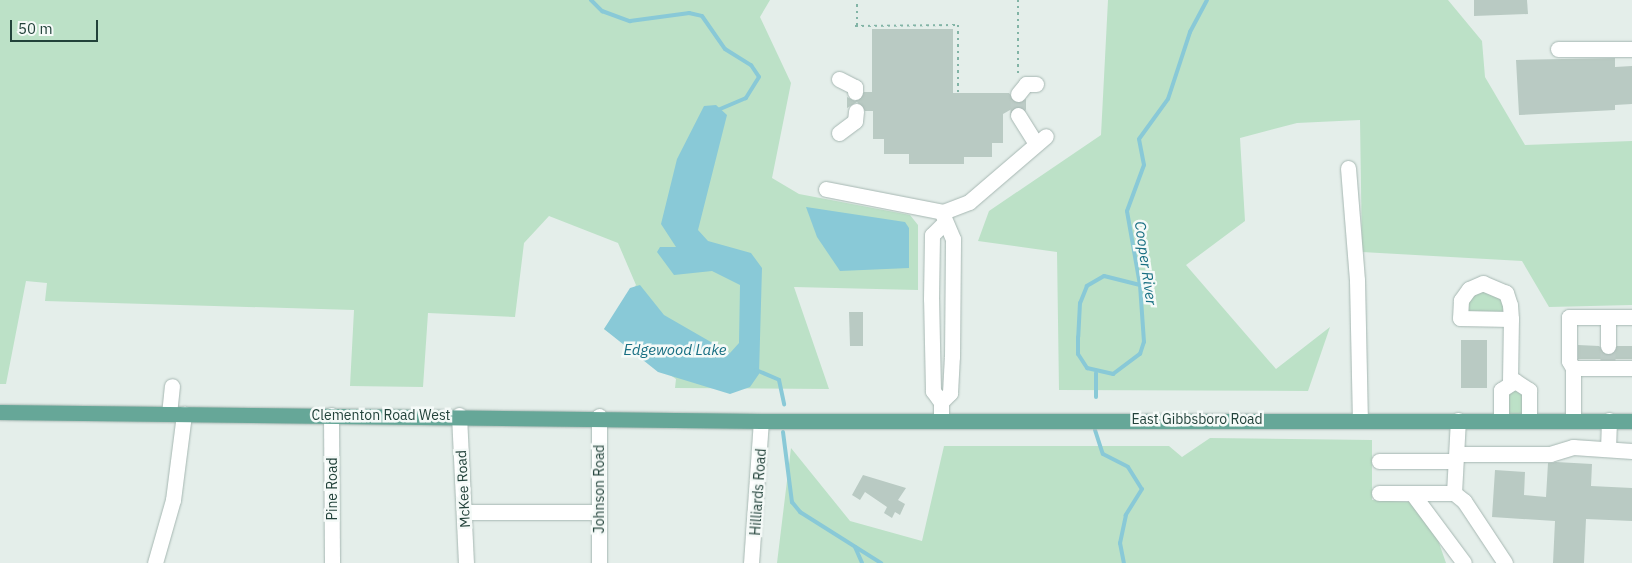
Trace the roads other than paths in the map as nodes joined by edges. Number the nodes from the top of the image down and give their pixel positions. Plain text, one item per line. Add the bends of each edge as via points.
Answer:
1 (1558, 49) dead end
2 (1632, 49) edge
3 (839, 79) dead end
4 (1036, 84) dead end
5 (1016, 87) road end
6 (855, 92) dead end
7 (856, 111) dead end
8 (1018, 115) tunnel mouth
9 (839, 133) dead end
10 (1348, 168) dead end
11 (826, 189) dead end
12 (943, 218) junction
13 (931, 299) junction
14 (953, 300) junction
15 (1608, 317) junction
16 (1632, 317) edge
17 (1510, 319) dead end
18 (931, 357) junction
19 (952, 357) junction
20 (1608, 358) junction
21 (1574, 368) junction
22 (1632, 368) edge
23 (1510, 381) junction
24 (172, 386) dead end
25 (941, 402) junction
26 (0, 412) edge
27 (176, 414) junction
28 (331, 415) junction
29 (459, 415) junction
30 (599, 416) junction
31 (1360, 420) junction
32 (1458, 420) junction
33 (1501, 420) junction
34 (1529, 420) junction
35 (1573, 420) junction
36 (1609, 420) junction
37 (761, 421) junction
38 (941, 421) junction
39 (1632, 421) edge
40 (1608, 449) junction
41 (1632, 451) edge
42 (1456, 458) junction
43 (1379, 461) dead end
44 (1379, 493) dead end
45 (1412, 493) junction
46 (1454, 493) junction
47 (464, 512) junction
48 (599, 512) junction
49 (155, 563) edge
50 (332, 563) edge
51 (466, 563) edge
52 (600, 563) edge
53 (751, 563) edge
54 (1464, 563) edge
55 (1505, 563) edge

1 - 2 street
3 - 6 street via 855,87
4 - 5 street
7 - 9 street via 855,121
8 - 12 street via 1041,140 970,202
10 - 31 street via 1357,280
11 - 12 street
12 - 13 street via 932,235
12 - 14 street via 953,239
13 - 14 street
13 - 18 street
14 - 19 street
15 - 16 street
15 - 20 street
15 - 21 street via 1569,317 1569,361
17 - 23 street
18 - 19 street
18 - 25 street via 933,392
19 - 25 street via 950,393
20 - 21 street
20 - 22 street
21 - 35 street
23 - 33 street via 1501,390
23 - 34 street via 1527,388
24 - 27 street
25 - 38 street
26 - 27 main road, Clementon Road West
27 - 28 main road, Clementon Road West
27 - 49 street via 173,500
28 - 29 main road, Clementon Road West
28 - 50 street, Pine Road
29 - 30 main road, Clementon Road West
29 - 47 street, McKee Road
30 - 37 main road, Clementon Road West
30 - 48 street, Johnson Road
31 - 32 main road, East Gibbsboro Road
31 - 38 main road, East Gibbsboro Road
32 - 33 main road, East Gibbsboro Road
32 - 42 street
33 - 34 main road, East Gibbsboro Road
34 - 35 main road, East Gibbsboro Road
35 - 36 main road, East Gibbsboro Road
36 - 39 main road, East Gibbsboro Road
36 - 40 street
37 - 38 main road, East Gibbsboro Road
37 - 53 street, Hilliards Road
40 - 41 street
40 - 42 street via 1573,447 1550,454
42 - 43 street
42 - 46 street
44 - 45 street
45 - 46 street
45 - 54 street
46 - 55 street via 1464,501
47 - 48 street
47 - 51 street, McKee Road
48 - 52 street, Johnson Road

